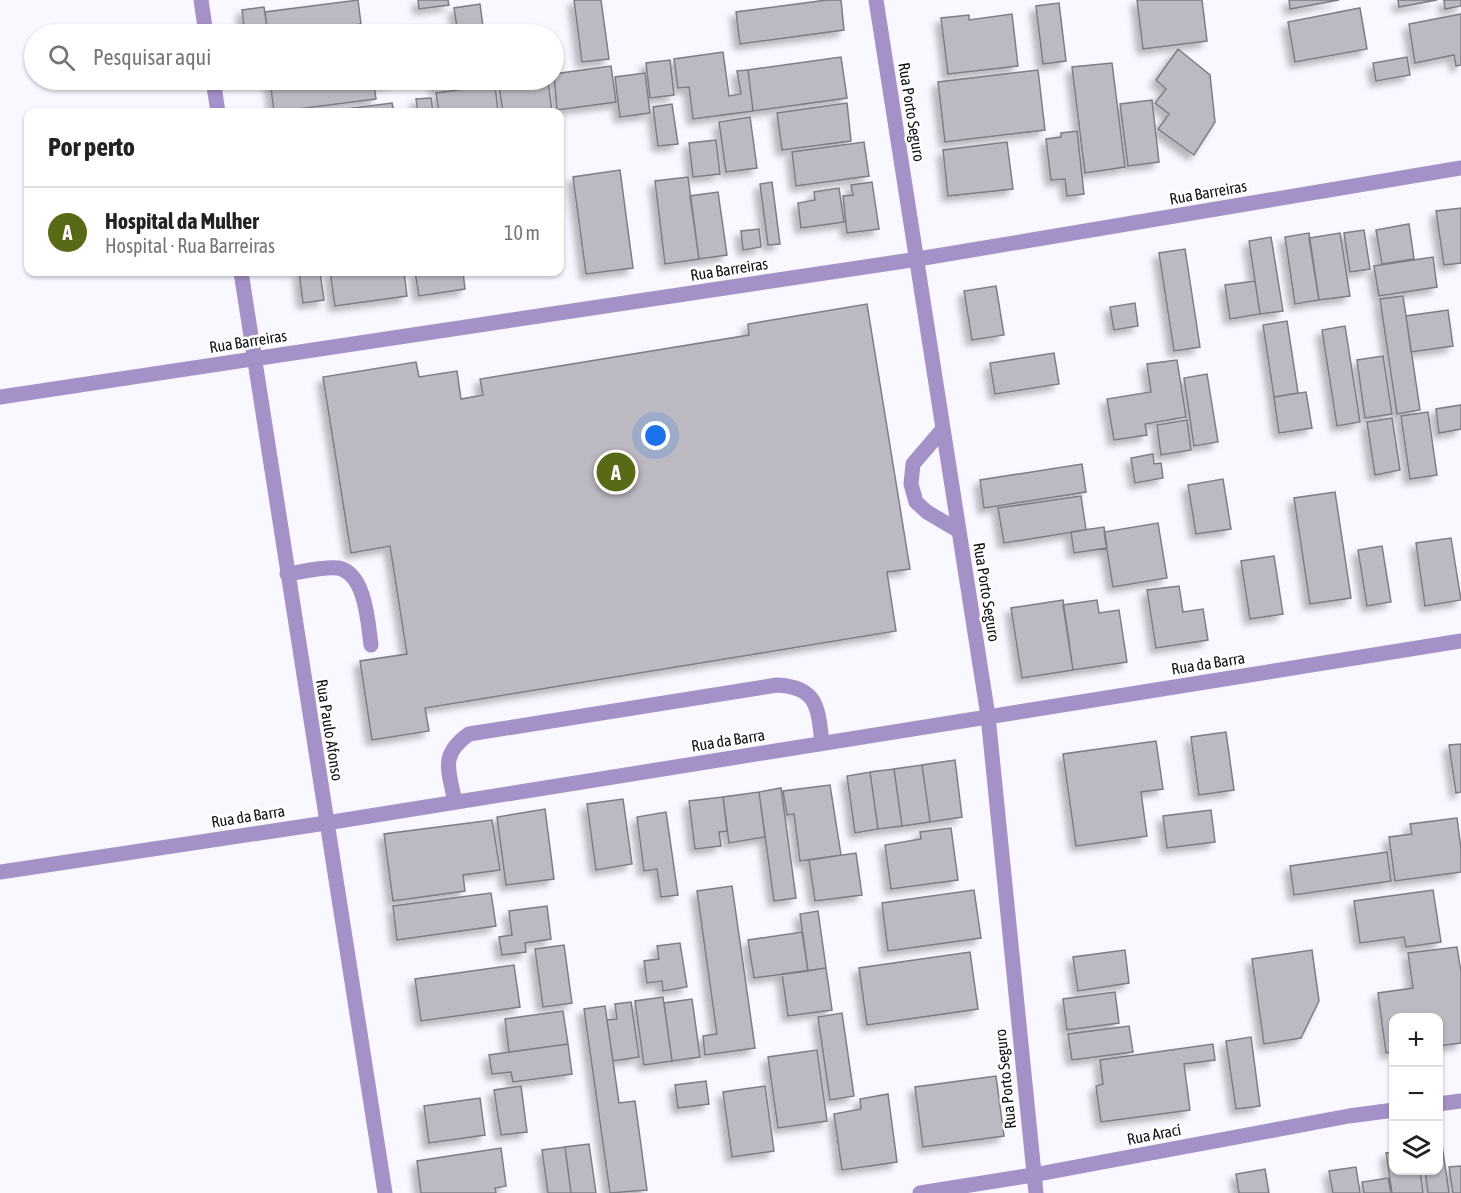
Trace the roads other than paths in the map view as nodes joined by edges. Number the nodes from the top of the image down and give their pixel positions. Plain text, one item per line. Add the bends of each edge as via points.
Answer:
1 (201, 0) edge
2 (876, 0) edge
3 (205, 24) edge
4 (215, 90) edge
5 (217, 108) edge
6 (1461, 168) edge
7 (918, 259) junction
8 (242, 276) edge
9 (254, 359) junction
10 (0, 397) edge
11 (944, 429) junction
12 (959, 531) junction
13 (287, 574) junction
14 (1461, 641) edge
15 (371, 645) dead end
16 (988, 716) junction
17 (822, 743) junction
18 (455, 802) junction
19 (326, 823) junction
20 (0, 872) edge
21 (1461, 1101) edge
22 (1443, 1103) edge
23 (1389, 1111) edge
24 (1033, 1175) junction
25 (385, 1193) edge
26 (920, 1193) edge
27 (1036, 1193) edge

1 - 3 street
2 - 7 street, Rua Porto Seguro
4 - 5 street
6 - 7 street, Rua Barreiras
7 - 9 street, Rua Barreiras
7 - 11 street, Rua Porto Seguro
8 - 9 street, Rua Paulo Afonso
9 - 10 street, Rua Barreiras
9 - 13 street, Rua Paulo Afonso
11 - 12 street, Rua Porto Seguro
11 - 12 street via 913,464 911,484 916,502 927,513
12 - 16 street, Rua Porto Seguro
13 - 15 street via 337,568 352,577 365,602
13 - 19 street, Rua Paulo Afonso
14 - 16 street, Rua da Barra
16 - 17 street, Rua da Barra
16 - 24 street, Rua Porto Seguro
17 - 18 street, Rua da Barra
17 - 18 street via 814,700 798,688 777,686 493,731 470,735 450,752
18 - 19 street, Rua da Barra
19 - 20 street, Rua da Barra
19 - 25 street, Rua Paulo Afonso
21 - 22 street
23 - 24 street, Rua Arací
24 - 26 street, Rua Arací
24 - 27 street, Rua Porto Seguro

